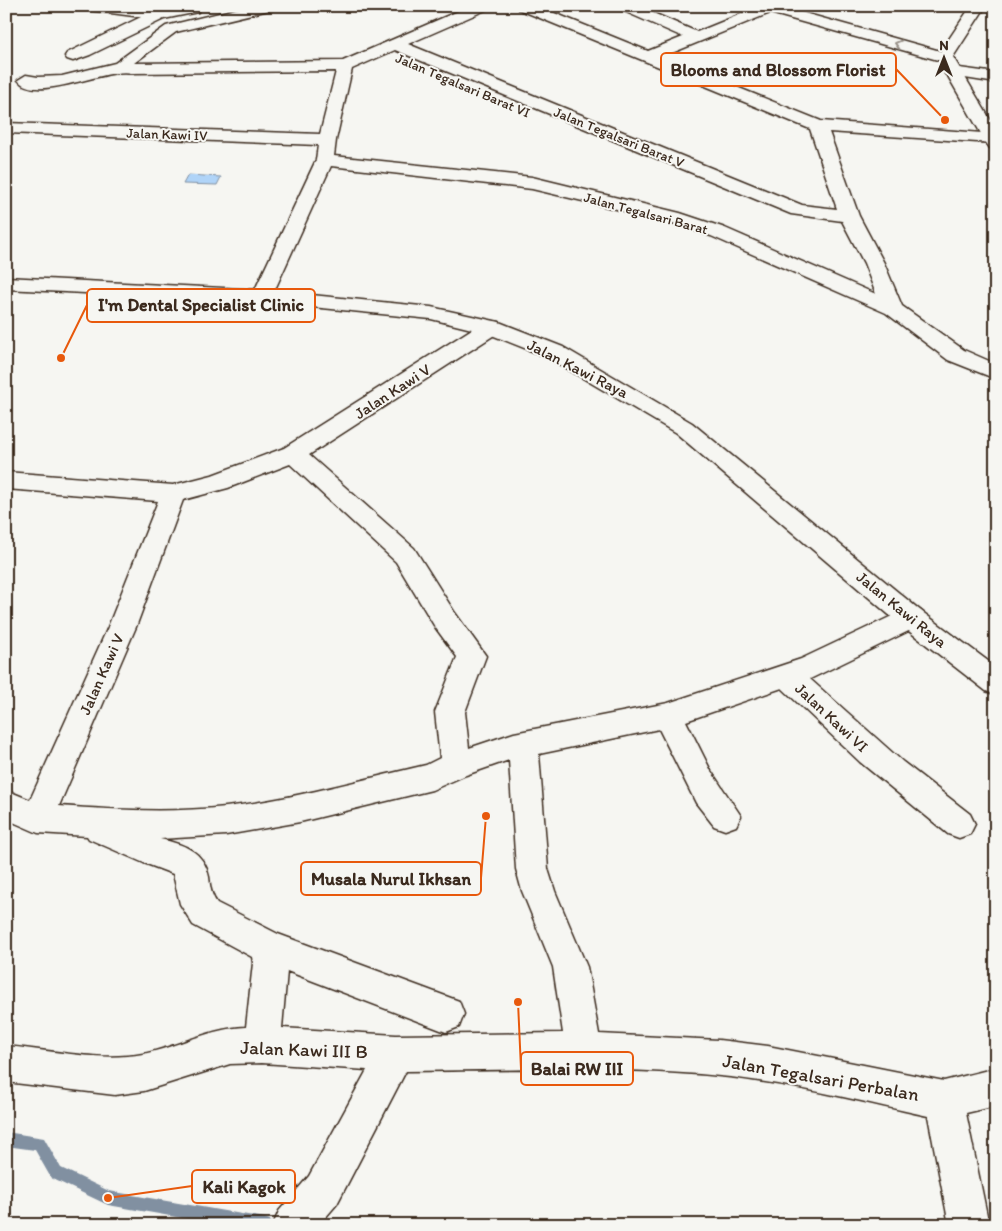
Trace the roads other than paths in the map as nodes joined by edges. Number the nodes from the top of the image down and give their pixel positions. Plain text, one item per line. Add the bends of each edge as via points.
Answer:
1 (88, 6) edge
2 (204, 6) edge
3 (268, 6) edge
4 (483, 6) edge
5 (524, 6) edge
6 (624, 6) edge
7 (979, 6) edge
8 (764, 8) edge
9 (159, 16) junction
10 (696, 37) junction
11 (387, 48) junction
12 (73, 56) dead end
13 (646, 57) junction
14 (351, 64) junction
15 (949, 64) junction
16 (122, 66) junction
17 (996, 78) edge
18 (26, 80) dead end
19 (65, 88) dead end
20 (818, 126) junction
21 (6, 128) edge
22 (327, 140) junction
23 (994, 141) edge
24 (325, 160) junction
25 (849, 216) junction
26 (6, 283) edge
27 (262, 296) junction
28 (893, 309) junction
29 (491, 326) junction
30 (996, 372) edge
31 (293, 454) junction
32 (6, 480) edge
33 (173, 494) junction
34 (911, 618) junction
35 (788, 676) junction
36 (996, 683) edge
37 (668, 715) junction
38 (523, 745) junction
39 (456, 765) junction
40 (6, 804) edge
41 (725, 816) dead end
42 (38, 818) junction
43 (83, 821) junction
44 (959, 824) dead end
45 (268, 947) junction
46 (446, 1014) dead end
47 (262, 1045) junction
48 (583, 1051) junction
49 (396, 1053) junction
50 (6, 1064) edge
51 (996, 1087) edge
52 (944, 1100) junction
53 (293, 1225) edge
54 (969, 1225) edge

1 - 9 street
2 - 9 street
3 - 16 street via 171,29
4 - 11 street
5 - 13 street
6 - 10 street
7 - 15 street
8 - 10 street
15 -> 8 street
9 - 12 street via 142,21 95,49
10 - 13 street
11 - 14 street
11 - 25 street, Jalan Tegalsari Barat VI via 518,109 757,201
13 - 20 street
14 - 16 street
14 - 16 street
14 - 22 street
15 - 17 street
15 - 23 street
16 - 18 street via 62,82 40,84
16 - 19 street via 88,76
20 - 23 street
20 - 25 street
21 - 22 street, Jalan Kawi IV
22 - 24 street
24 - 27 street
24 - 28 street, Jalan Tegalsari Barat via 532,184 673,217 718,232
25 - 28 street
26 - 27 street, Jalan Kawi Raya
27 - 29 street, Jalan Kawi Raya via 431,313
28 - 30 street, Jalan Tegalsari Barat via 956,355
29 - 31 street, Jalan Kawi V
29 - 34 street, Jalan Kawi Raya via 555,352 684,428
31 - 33 street, Jalan Kawi V via 219,482
31 - 39 street via 405,555 445,620 472,656 450,712
32 - 33 street, Jalan Kawi V
33 - 42 street, Jalan Kawi V via 122,627
34 - 35 street, Jalan Kawi VI
34 - 36 street, Jalan Kawi Raya
35 - 37 street
35 - 44 street, Jalan Kawi VI via 844,730
37 - 38 street
37 - 41 street via 688,759
38 - 39 street
38 - 48 street via 532,869 536,888 567,956 575,983
39 - 43 street via 432,777 300,808 226,821 147,826
40 - 42 street
42 - 43 street
43 - 45 street via 186,863 191,871 197,904 205,914
45 - 46 street
45 - 47 street via 270,963
47 - 49 street, Jalan Kawi III B
47 - 50 street, Jalan Kawi III B via 230,1046 144,1072 115,1076
48 - 49 street, Jalan Tegalsari Perbalan
48 - 52 street, Jalan Tegalsari Perbalan via 719,1058 768,1064
49 - 53 street via 323,1190
51 - 52 street, Jalan Tegalsari Perbalan
52 - 54 street

